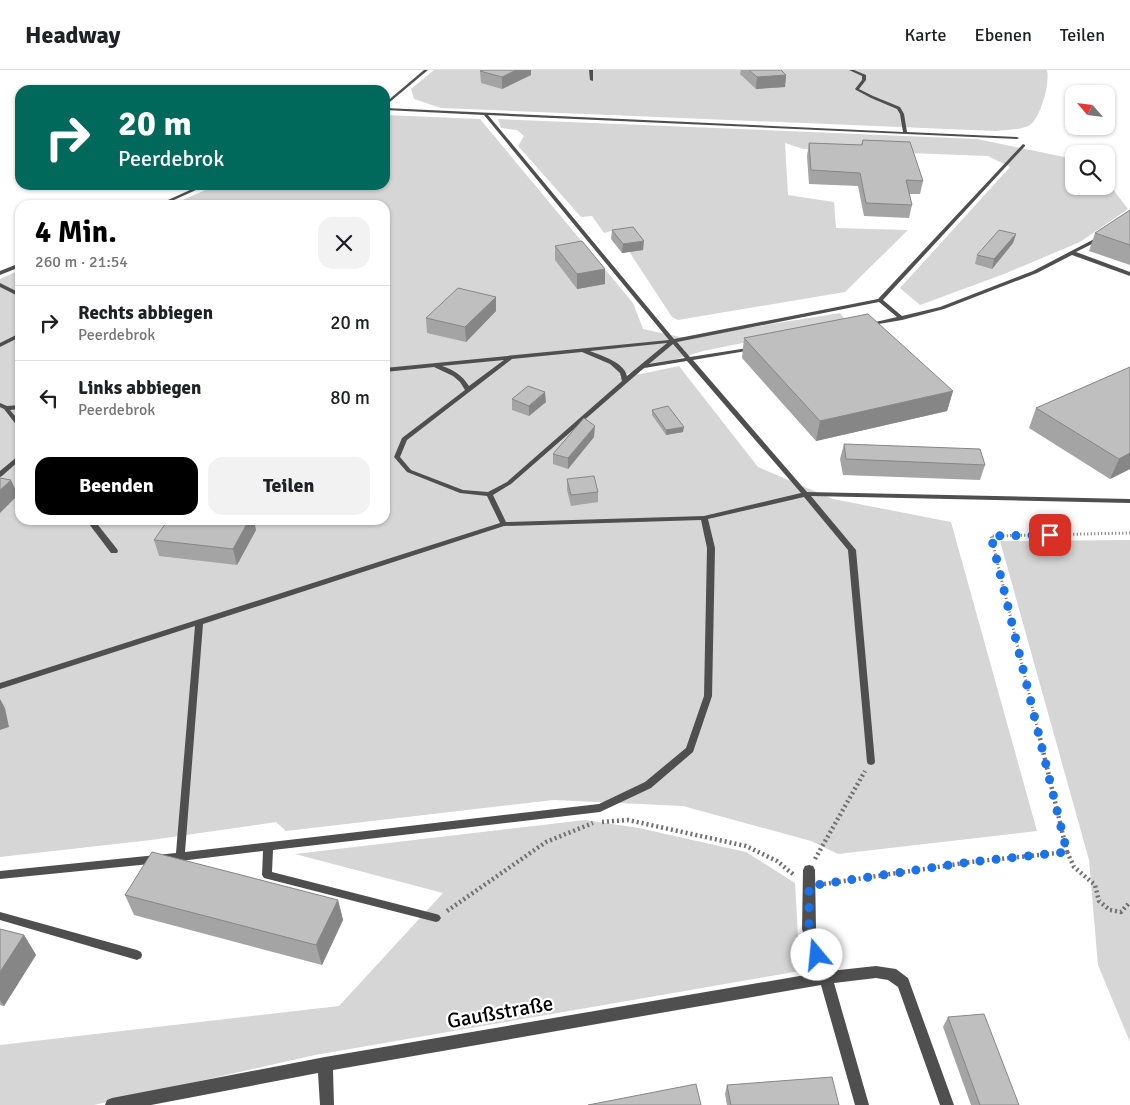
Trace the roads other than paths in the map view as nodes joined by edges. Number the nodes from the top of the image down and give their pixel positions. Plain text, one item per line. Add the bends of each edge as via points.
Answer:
1 (426, 70) edge
2 (591, 70) edge
3 (852, 70) edge
4 (592, 80) dead end
5 (390, 102) edge
6 (390, 107) edge
7 (486, 114) junction
8 (905, 131) junction
9 (1017, 138) dead end
10 (1023, 145) dead end
11 (194, 190) edge
12 (170, 200) edge
13 (1107, 233) edge
14 (1073, 253) junction
15 (15, 267) edge
16 (0, 273) edge
17 (1130, 274) edge
18 (0, 285) edge
19 (15, 292) edge
20 (880, 300) junction
21 (902, 318) junction
22 (858, 328) edge
23 (15, 338) edge
24 (673, 341) junction
25 (0, 345) edge
26 (756, 347) edge
27 (580, 350) junction
28 (511, 357) junction
29 (690, 360) junction
30 (432, 365) junction
31 (641, 367) junction
32 (390, 369) edge
33 (625, 380) junction
34 (468, 390) junction
35 (3, 407) edge
36 (15, 420) edge
37 (15, 462) edge
38 (0, 475) edge
39 (489, 494) junction
40 (806, 494) junction
41 (1130, 501) edge
42 (704, 518) junction
43 (504, 524) junction
44 (94, 525) edge
45 (114, 551) dead end
46 (199, 622) junction
47 (0, 686) edge
48 (871, 762) road end
49 (268, 847) junction
50 (180, 857) junction
51 (809, 870) road end
52 (0, 874) edge
53 (0, 916) edge
54 (436, 918) road end
55 (136, 955) dead end
56 (825, 977) junction
57 (325, 1064) junction
58 (112, 1105) edge
59 (327, 1105) edge
60 (862, 1105) edge
61 (947, 1105) edge

1 - 5 lane
2 - 4 lane
3 - 8 lane via 864,75 857,89 899,108
6 - 7 lane
7 - 8 lane
7 - 24 lane
8 - 9 lane
10 - 20 lane
11 - 12 lane
13 - 14 lane
14 - 17 lane
14 - 21 lane via 1035,272 942,308
15 - 16 lane
18 - 19 lane
20 - 21 lane
20 - 24 lane
21 - 22 lane
23 - 25 lane
24 - 27 lane
24 - 29 lane
24 - 31 lane
26 - 29 lane
27 - 28 lane
27 - 33 lane via 612,363 623,372
28 - 30 lane
28 - 34 lane
29 - 31 lane
29 - 40 lane
30 - 32 lane
30 - 34 lane via 463,379
31 - 33 lane
33 - 39 lane via 509,483
34 - 39 lane via 404,439 397,457 409,471 462,492
35 - 36 lane
37 - 38 lane
39 - 43 lane
40 - 41 lane
40 - 42 lane
40 - 48 lane via 852,550
42 - 43 lane
42 - 49 lane via 711,548 708,696 690,750 648,785 600,808
43 - 46 lane
44 - 45 lane
46 - 47 lane
46 - 50 lane
49 - 50 lane
49 - 54 lane via 267,875
50 - 52 lane
51 - 56 street via 809,928
53 - 55 lane
56 - 57 street, Gaußstraße
56 - 60 street
56 - 61 street, Gaußstraße via 876,972 897,977 908,991
57 - 58 street, Gaußstraße
57 - 59 street

